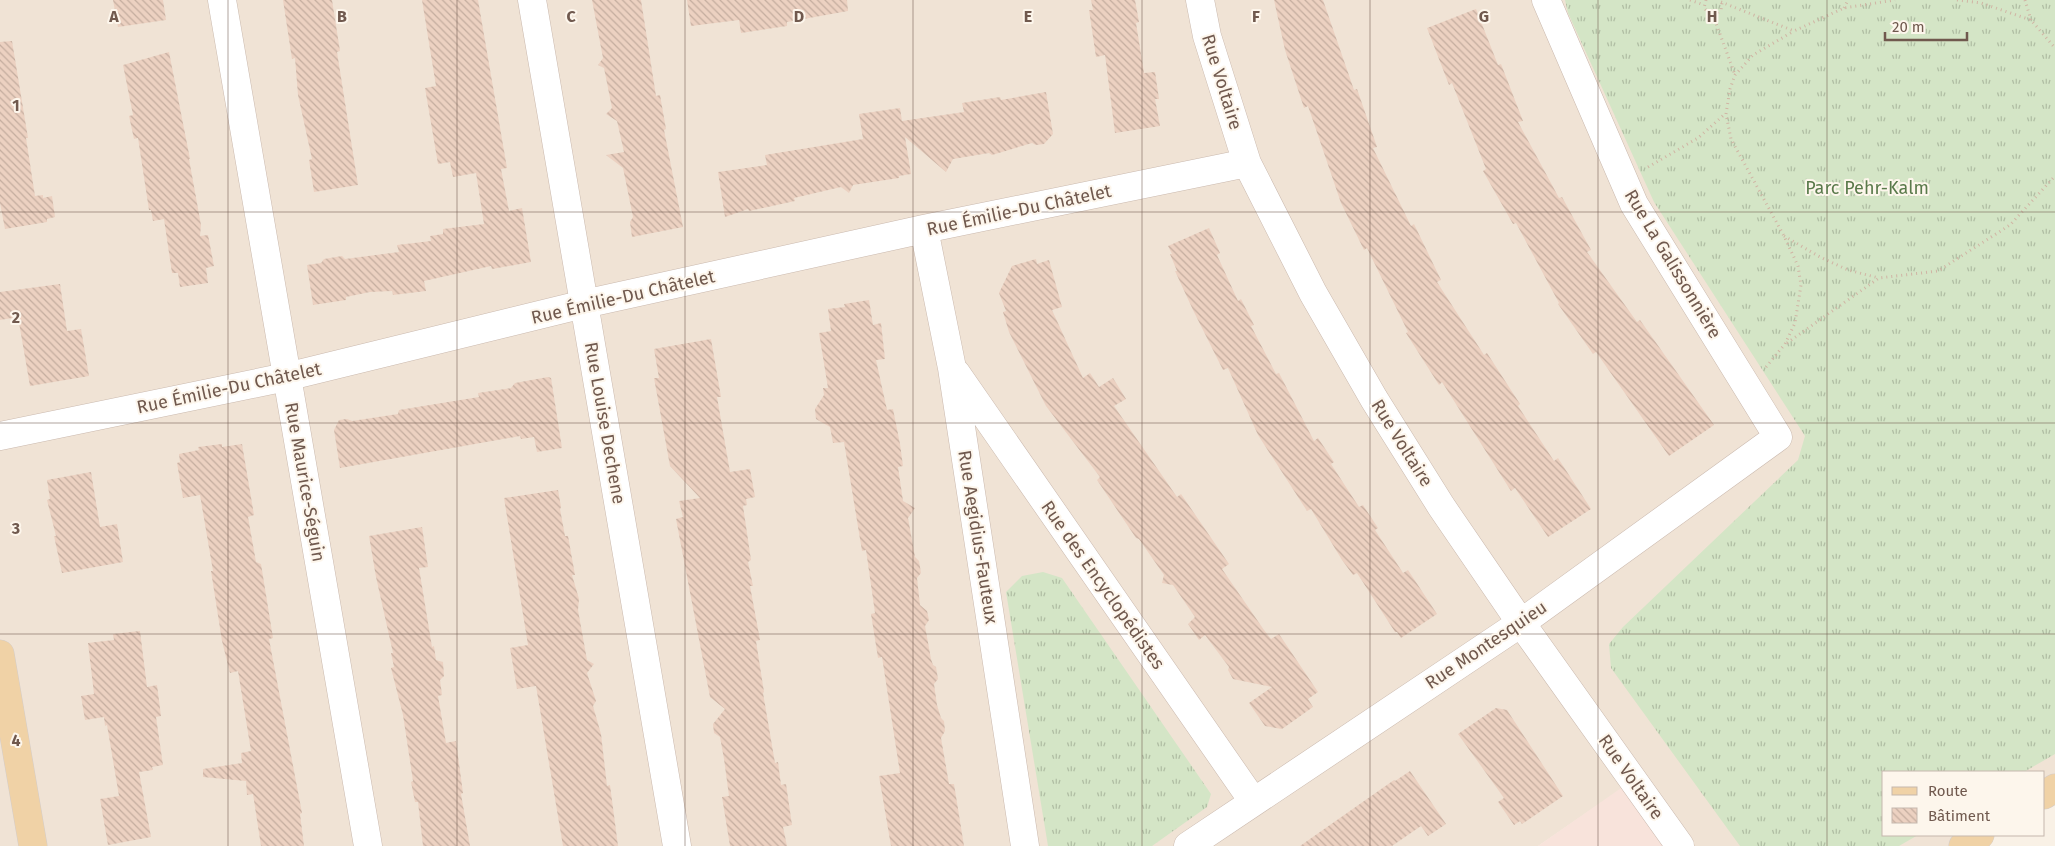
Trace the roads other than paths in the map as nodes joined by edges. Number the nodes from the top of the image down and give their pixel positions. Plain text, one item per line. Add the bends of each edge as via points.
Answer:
1 (222, 0) edge
2 (532, 0) edge
3 (1200, 0) edge
4 (1546, 0) edge
5 (1247, 163) junction
6 (924, 229) junction
7 (584, 304) junction
8 (952, 368) junction
9 (286, 377) junction
10 (0, 436) edge
11 (1778, 437) joint
12 (1521, 623) junction
13 (0, 654) edge
14 (1253, 801) junction
15 (1978, 836) edge
16 (33, 846) edge
17 (368, 846) edge
18 (678, 846) edge
19 (1025, 846) edge
20 (1188, 846) edge
21 (1680, 846) edge
22 (1962, 846) edge

1 - 9 street, Rue Maurice-Séguin
2 - 7 street, Rue Louise Dechene
3 - 5 street, Rue Voltaire via 1207,36
4 - 11 street, Rue La Galissonnière via 1634,204
5 - 6 street, Rue Émilie-Du Châtelet
5 - 12 street, Rue Voltaire via 1313,293 1374,399 1441,506
6 - 7 street, Rue Émilie-Du Châtelet
6 - 8 street, Rue Aegidius-Fauteux
7 - 9 street, Rue Émilie-Du Châtelet
7 - 18 street, Rue Louise Dechene
8 - 14 street, Rue des Encyclopédistes
8 - 19 street, Rue Aegidius-Fauteux
9 - 10 street, Rue Émilie-Du Châtelet
9 - 17 street, Rue Maurice-Séguin
11 - 12 street, Rue Montesquieu
12 - 14 street, Rue Montesquieu
12 - 21 street, Rue Voltaire
13 - 16 main road
14 - 20 street, Rue Montesquieu
15 - 22 main road

